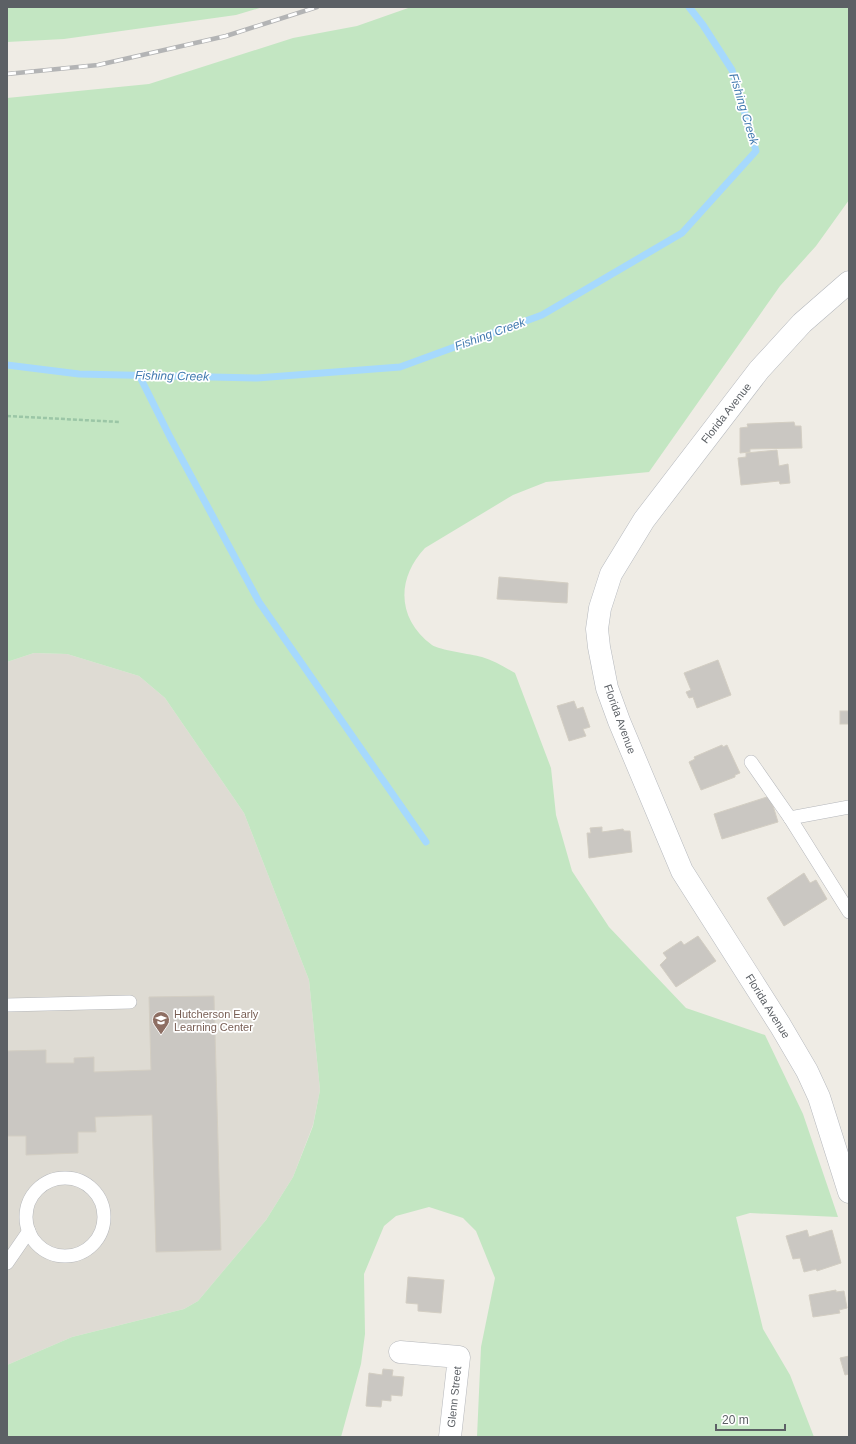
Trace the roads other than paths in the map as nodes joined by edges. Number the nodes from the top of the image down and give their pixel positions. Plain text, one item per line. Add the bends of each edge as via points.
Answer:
1 (849, 282) edge
2 (751, 762) dead end
3 (849, 807) edge
4 (790, 818) junction
5 (849, 912) edge
6 (130, 1002) dead end
7 (7, 1006) edge
8 (849, 1192) edge
9 (29, 1230) junction
10 (7, 1263) edge
11 (400, 1352) dead end
12 (450, 1437) edge

1 - 8 main road, Florida Avenue via 802,323 759,370 644,520 611,574 600,608 597,629 607,688 682,871 807,1071 819,1097
2 - 4 lane
3 - 4 lane
4 - 5 lane
6 - 7 lane
9 - 9 lane via 44,1250 56,1255 80,1253 99,1237 104,1225 102,1201 94,1189 83,1181 70,1177 44,1183 34,1192 28,1204 26,1217
9 - 10 lane
11 - 12 main road, Glenn Street via 459,1357

